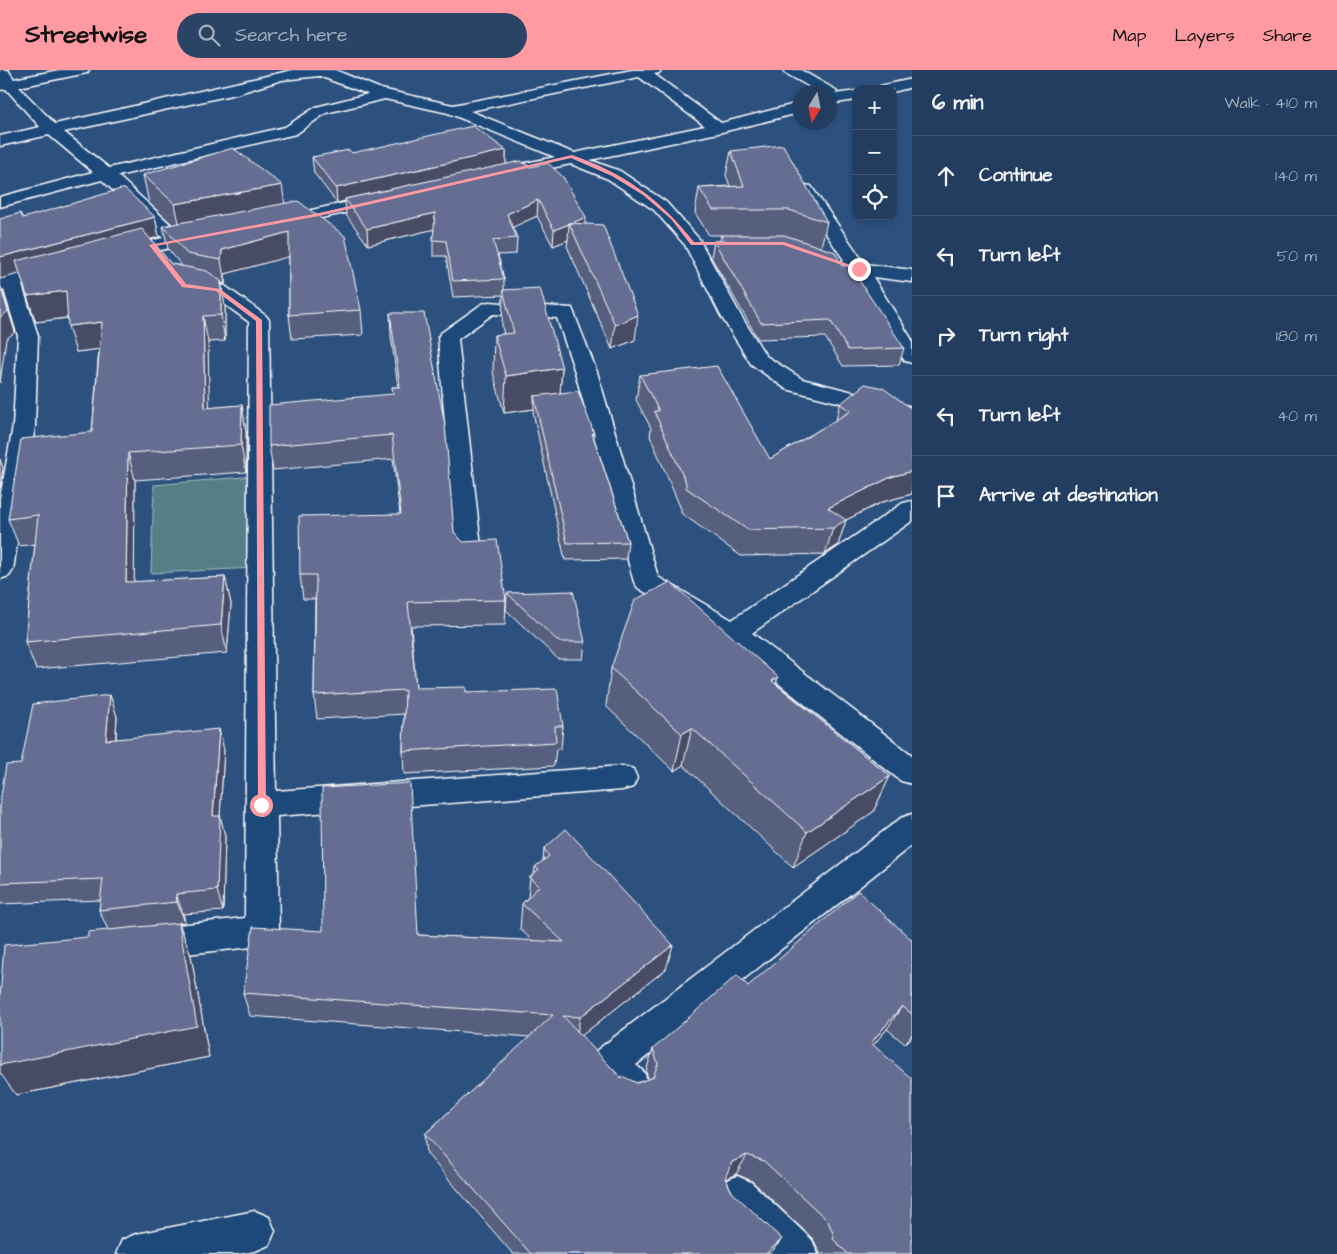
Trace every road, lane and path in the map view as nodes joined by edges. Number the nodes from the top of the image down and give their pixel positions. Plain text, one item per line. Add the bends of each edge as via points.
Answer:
1 (1, 70) edge
2 (82, 70) edge
3 (322, 70) edge
4 (790, 70) edge
5 (892, 70) edge
6 (648, 71) edge
7 (912, 83) edge
8 (814, 85) edge
9 (4, 86) edge
10 (897, 86) edge
11 (387, 94) junction
12 (852, 95) edge
13 (837, 96) edge
14 (454, 110) junction
15 (792, 110) edge
16 (718, 128) junction
17 (53, 130) junction
18 (0, 141) edge
19 (572, 157) junction
20 (105, 174) junction
21 (796, 175) edge
22 (474, 179) edge
23 (397, 197) edge
24 (0, 202) edge
25 (262, 225) edge
26 (214, 234) edge
27 (176, 240) junction
28 (105, 257) edge
29 (163, 258) junction
30 (831, 260) edge
31 (77, 264) edge
32 (859, 269) junction
33 (912, 276) edge
34 (6, 284) edge
35 (912, 357) edge
36 (912, 414) edge
37 (912, 509) edge
38 (469, 556) edge
39 (0, 570) edge
40 (733, 633) junction
41 (912, 772) edge
42 (622, 778) dead end
43 (261, 805) junction
44 (912, 827) edge
45 (116, 946) edge
46 (631, 1085) edge
47 (737, 1196) edge
48 (255, 1231) dead end
49 (136, 1254) edge
50 (798, 1254) edge

1 - 9 street
2 - 9 street
3 - 11 street
3 - 17 street via 281,76
4 - 8 street
5 - 7 street
6 - 14 street
6 - 16 street
7 - 10 street
9 - 17 street
11 - 14 street
11 - 20 street via 321,110 290,131
12 - 13 street
14 - 19 street
15 - 16 street
16 - 19 street
17 - 18 street
17 - 20 street
19 - 22 street
19 - 36 street via 614,175 645,194 702,243 731,316 758,360 794,384
20 - 24 street
20 - 27 street
21 - 32 street
23 - 25 street
26 - 27 street
27 - 29 street
28 - 29 street
29 - 43 street via 184,285 218,290 259,320
30 - 32 street
31 - 34 street
32 - 33 street
32 - 35 street
34 - 39 street via 28,336 24,426
37 - 40 street
38 - 40 street via 448,337 489,308 565,312 586,372 647,582
40 - 41 street
42 - 43 street
43 - 45 street via 262,931
44 - 46 street via 609,1064
47 - 50 street
48 - 49 street

